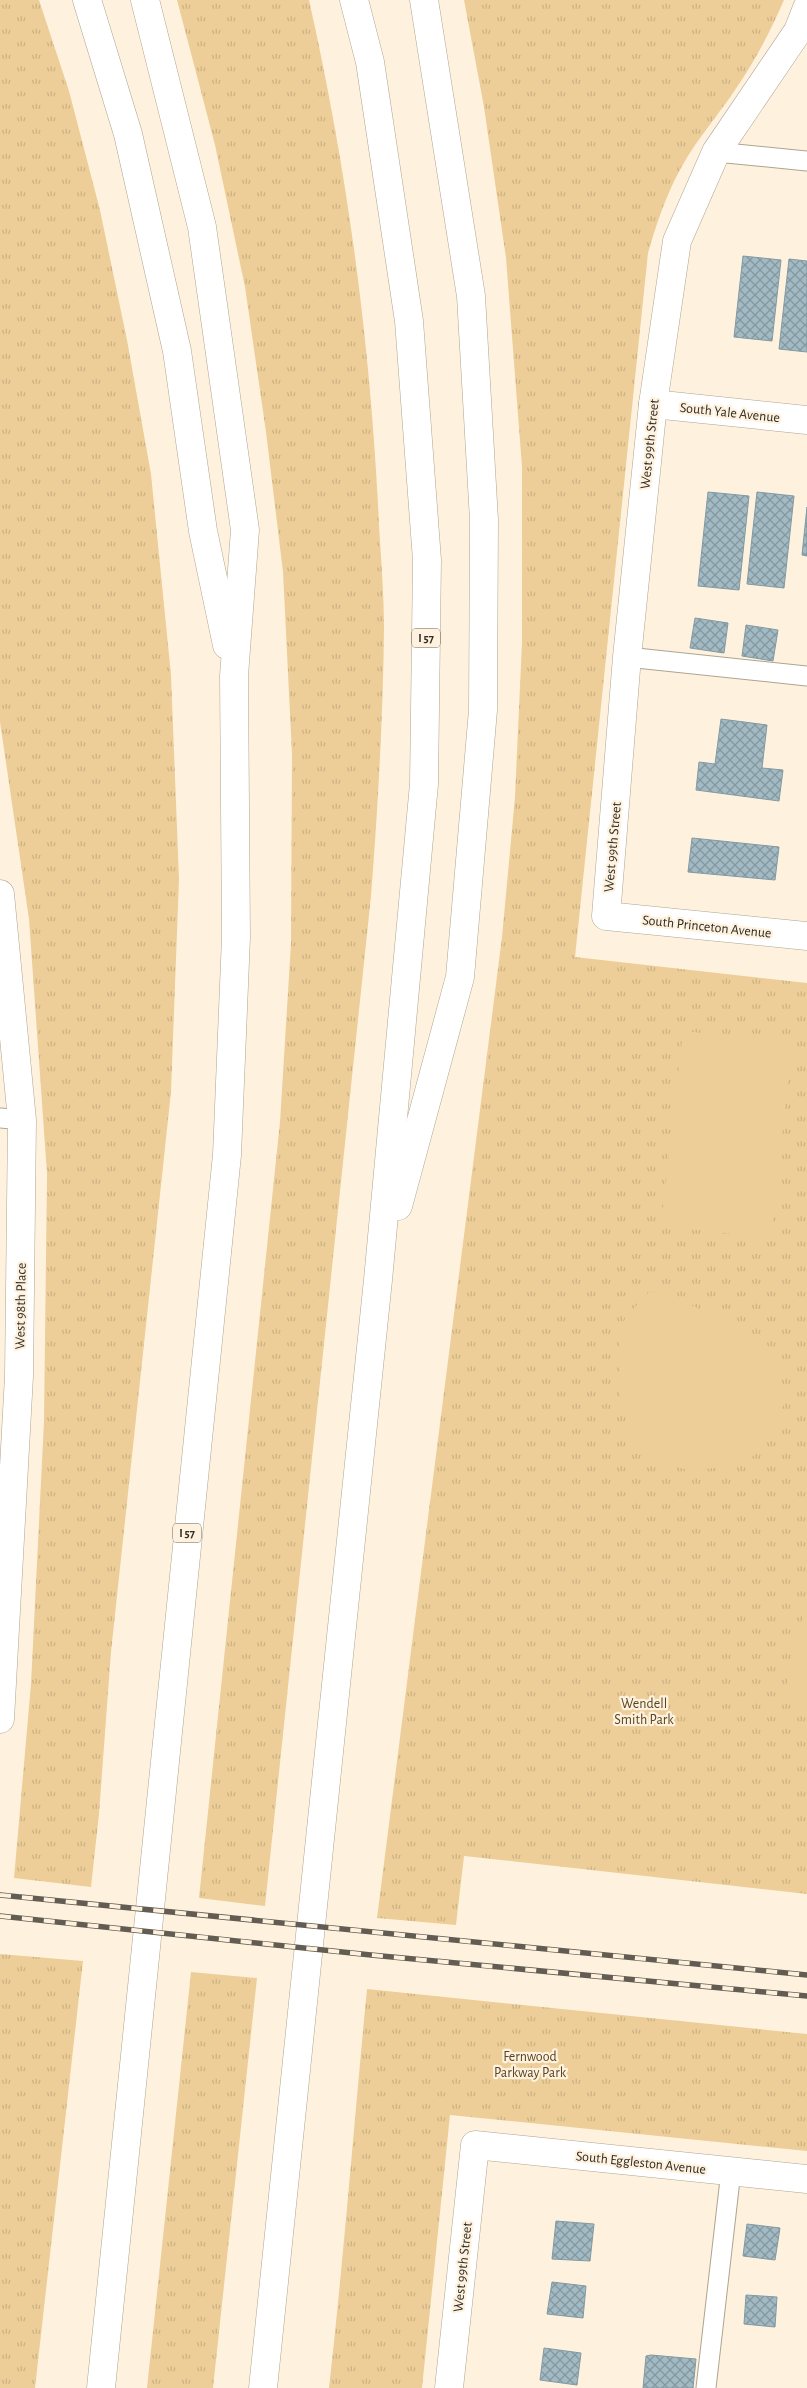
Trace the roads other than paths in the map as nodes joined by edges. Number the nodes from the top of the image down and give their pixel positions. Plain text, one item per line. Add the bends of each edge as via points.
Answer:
1 (87, 0) edge
2 (145, 0) edge
3 (354, 0) edge
4 (424, 0) edge
5 (807, 8) edge
6 (716, 152) junction
7 (807, 161) edge
8 (653, 404) junction
9 (807, 420) edge
10 (627, 657) junction
11 (234, 676) junction
12 (807, 676) edge
13 (0, 894) edge
14 (606, 916) joint
15 (807, 936) edge
16 (11, 1119) edge
17 (378, 1280) junction
18 (9, 1376) edge
19 (0, 1719) edge
20 (475, 2145) joint
21 (731, 2171) junction
22 (807, 2179) edge
23 (101, 2388) edge
24 (264, 2388) edge
25 (449, 2388) edge
26 (706, 2388) edge

1 - 11 main road, I 57 via 128,134 177,352 203,531
2 - 11 main road via 202,227 245,530
3 - 17 main road, I 57 via 370,62 409,321 428,560 424,784
4 - 17 main road via 471,296 484,520 483,710 460,977
5 - 6 main road, West 99th Street via 798,32
6 - 7 lane
6 - 8 main road, West 99th Street via 677,241
8 - 9 main road, South Yale Avenue
8 - 10 main road, West 99th Street
10 - 12 lane
10 - 14 main road, West 99th Street
11 - 23 main road, I 57 via 236,937 226,1155
13 - 16 main road, West 98th Place
14 - 15 main road, South Princeton Avenue
16 - 18 main road, West 98th Place
17 - 24 main road, I 57
18 - 19 main road, West 98th Place
20 - 21 main road, South Eggleston Avenue
20 - 25 main road, West 99th Street
21 - 22 main road, South Eggleston Avenue
21 - 26 lane

